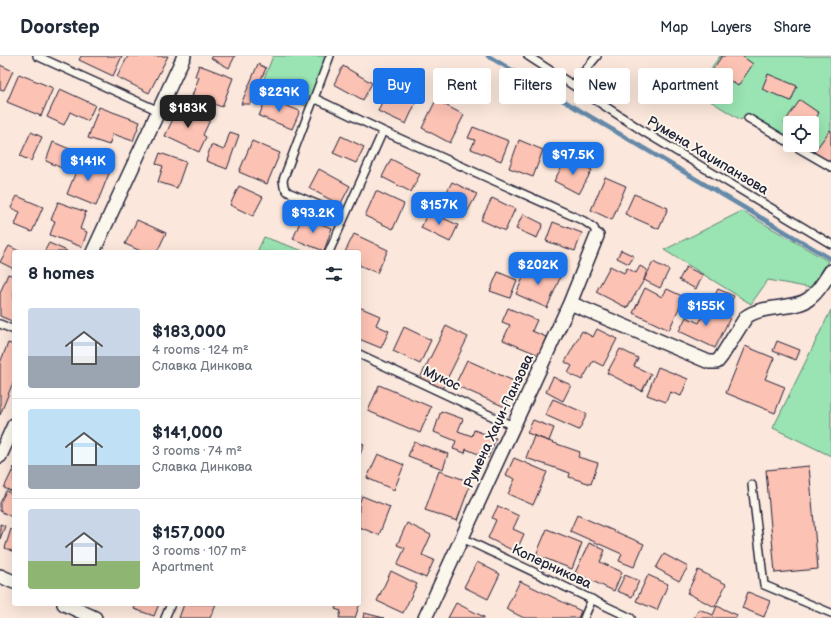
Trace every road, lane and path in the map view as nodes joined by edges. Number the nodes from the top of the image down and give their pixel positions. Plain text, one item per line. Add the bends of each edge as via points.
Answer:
1 (37, 56) edge
2 (184, 56) edge
3 (330, 56) edge
4 (528, 56) edge
5 (597, 56) edge
6 (573, 85) junction
7 (314, 98) junction
8 (159, 111) junction
9 (748, 118) dead end
10 (383, 131) junction
11 (783, 139) edge
12 (805, 152) edge
13 (831, 167) edge
14 (344, 216) junction
15 (597, 236) joint
16 (831, 244) edge
17 (95, 250) edge
18 (330, 250) edge
19 (831, 271) edge
20 (570, 303) junction
21 (0, 324) edge
22 (12, 329) edge
23 (361, 355) edge
24 (513, 426) junction
25 (12, 429) edge
26 (0, 456) edge
27 (752, 485) dead end
28 (462, 538) junction
29 (0, 576) edge
30 (12, 581) edge
31 (592, 600) junction
32 (68, 606) edge
33 (170, 606) edge
34 (831, 613) edge
35 (95, 618) edge
36 (165, 618) edge
37 (425, 618) edge
38 (584, 618) edge
39 (631, 618) edge

1 - 8 lane
2 - 8 street
3 - 7 lane
4 - 6 lane, Румена Хаџипанзова
5 - 6 lane
6 - 16 lane, Румена Хаџипанзова via 646,133
7 - 10 lane
7 - 14 lane via 283,180 284,187 288,192
8 - 17 street
9 - 11 lane
10 - 14 lane
10 - 15 lane via 584,221 594,228
12 - 13 lane
14 - 18 lane
15 - 20 street, Румена Хаџи-Панзова
19 - 20 street via 810,299 802,303 751,313 717,362 709,362
20 - 24 street, Румена Хаџи-Панзова
21 - 22 lane
23 - 24 lane, Мукос
24 - 28 street, Румена Хаџи-Панзова
25 - 26 street
27 - 34 lane via 764,585
28 - 31 lane, Коперникова
28 - 37 street, Румена Хаџи-Панзова
29 - 30 street
31 - 38 lane
31 - 39 lane, Коперникова
32 - 35 street
33 - 36 lane

